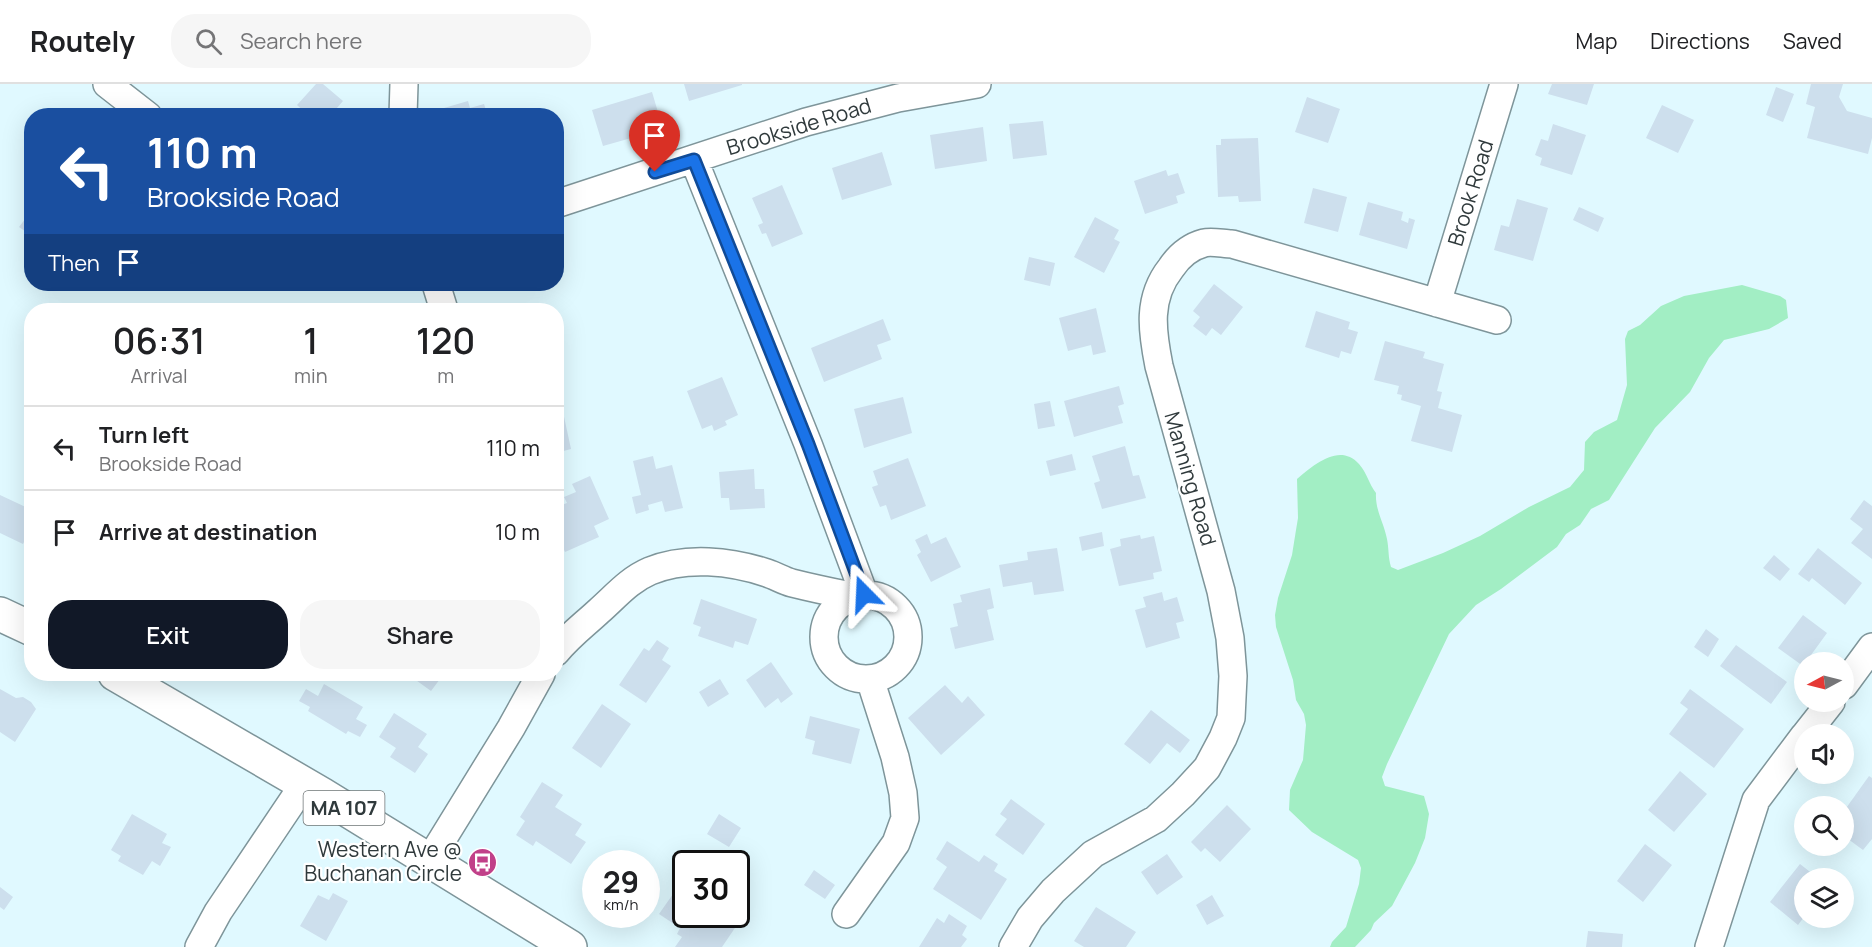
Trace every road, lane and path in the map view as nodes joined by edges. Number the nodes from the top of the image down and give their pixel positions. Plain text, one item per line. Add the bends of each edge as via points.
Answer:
1 (107, 84) edge
2 (404, 84) edge
3 (977, 84) edge
4 (1504, 84) edge
5 (138, 108) edge
6 (403, 108) edge
7 (694, 160) junction
8 (564, 201) edge
9 (1437, 303) junction
10 (1497, 320) dead end
11 (857, 595) junction
12 (0, 614) edge
13 (24, 625) edge
14 (564, 642) edge
15 (1872, 647) edge
16 (1854, 671) edge
17 (870, 679) junction
18 (127, 681) edge
19 (537, 681) edge
20 (1794, 750) edge
21 (304, 784) junction
22 (429, 861) junction
23 (846, 914) dead end
24 (199, 947) edge
25 (570, 947) edge
26 (1013, 947) edge
27 (1709, 947) edge

1 - 5 street
2 - 6 street
3 - 7 street, Brookside Road via 861,106
4 - 9 street, Brook Road
7 - 8 street, Brookside Road
7 - 11 street via 808,444
9 - 10 street, Manning Road
9 - 26 street, Manning Road via 1232,244 1205,243 1182,254 1165,274 1156,292 1152,332 1221,591 1233,676 1231,718 1207,768 1184,795 1156,819 1086,860 1030,918
11 - 14 street via 790,583 739,565 708,561 678,564 650,571 624,586
11 - 17 street via 831,611 823,634 824,646 829,658 846,675
11 - 17 street via 887,599 904,616 908,627 901,662
12 - 13 main road
15 - 16 street
17 - 23 street via 895,757 905,818 896,843
18 - 21 main road, MA 107
19 - 22 street
20 - 27 street via 1756,800
21 - 22 main road, MA 107
21 - 24 street
22 - 25 main road, MA 107

